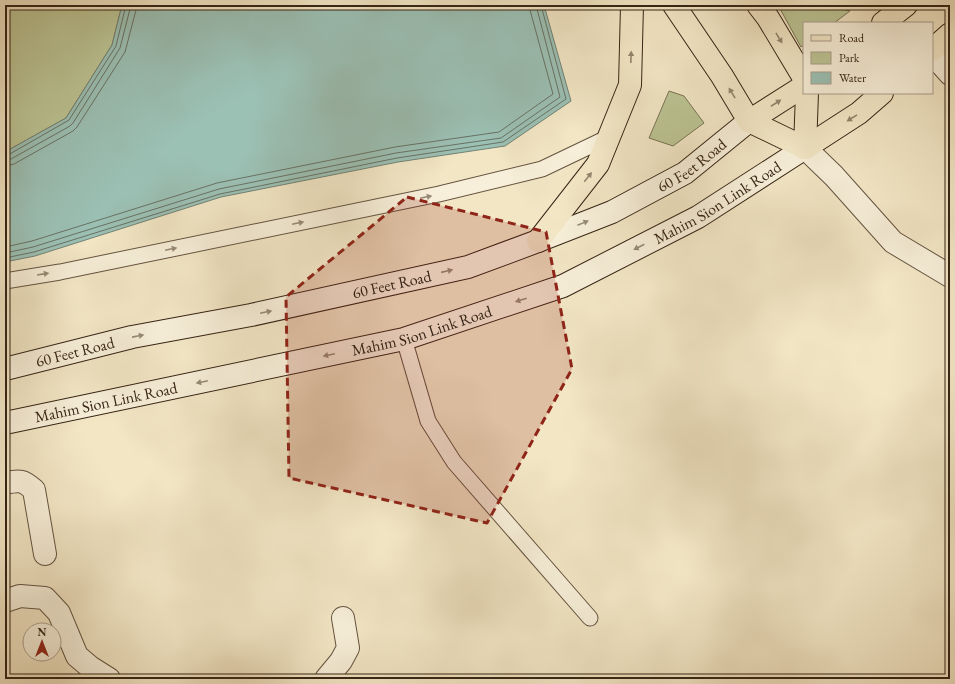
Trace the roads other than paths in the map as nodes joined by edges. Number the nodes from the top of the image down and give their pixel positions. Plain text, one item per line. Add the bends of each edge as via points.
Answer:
1 (632, 5) edge
2 (674, 5) edge
3 (758, 5) edge
4 (906, 5) edge
5 (884, 22) edge
6 (950, 34) edge
7 (933, 49) edge
8 (933, 55) edge
9 (950, 74) edge
10 (803, 76) edge
11 (803, 87) edge
12 (807, 94) edge
13 (881, 94) edge
14 (748, 121) junction
15 (609, 137) junction
16 (805, 148) junction
17 (538, 241) junction
18 (950, 276) edge
19 (5, 281) edge
20 (404, 340) junction
21 (5, 369) edge
22 (5, 423) edge
23 (5, 483) edge
24 (44, 554) dead end
25 (5, 601) edge
26 (343, 618) dead end
27 (590, 618) dead end
28 (109, 679) edge
29 (326, 679) edge

15 -> 1 main road via 630,85
14 -> 2 main road via 722,76
3 -> 10 main road
4 - 5 main road
6 - 7 main road
8 - 9 main road
14 -> 11 main road
12 - 16 main road
13 -> 16 main road via 859,113
14 - 16 main road
17 -> 14 main road, 60 Feet Road via 612,212 685,173
17 -> 15 main road via 598,164
19 -> 15 lane via 431,196 520,175 542,169
16 - 18 main road via 834,176 893,242
16 -> 20 main road, Mahim Sion Link Road via 698,217 563,286
21 -> 17 main road, 60 Feet Road via 132,337 251,315 468,267
20 -> 22 main road, Mahim Sion Link Road
20 - 27 lane via 428,421 454,462
23 - 24 main road via 16,480 26,483 34,490
25 - 28 main road via 20,596 44,598 59,613 77,656
26 - 29 main road via 348,648

